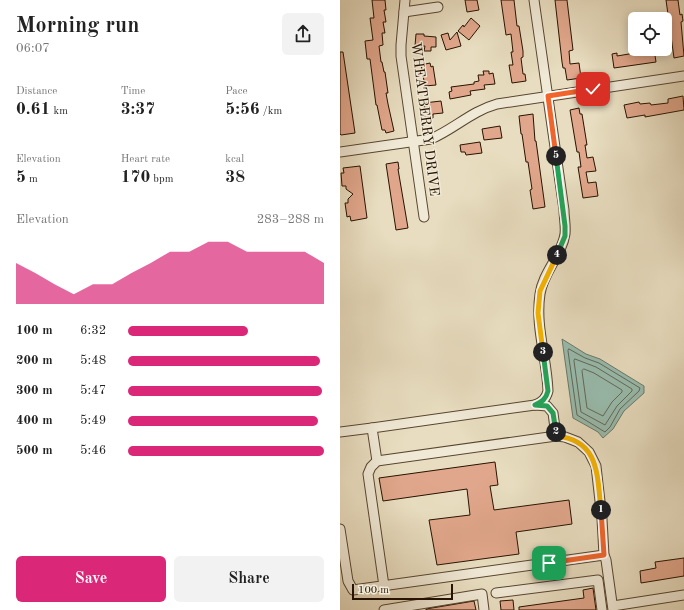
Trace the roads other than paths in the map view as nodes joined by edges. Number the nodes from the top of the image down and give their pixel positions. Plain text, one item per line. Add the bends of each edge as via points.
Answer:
1 (405, 0) edge
2 (534, 0) edge
3 (438, 7) dead end
4 (404, 12) junction
5 (684, 76) edge
6 (548, 96) junction
7 (413, 142) junction
8 (340, 152) edge
9 (424, 217) dead end
10 (535, 405) junction
11 (372, 428) junction
12 (342, 432) edge
13 (556, 436) junction
14 (377, 461) junction
15 (340, 529) edge
16 (604, 555) junction
17 (384, 586) junction
18 (496, 593) dead end
19 (684, 595) edge
20 (613, 608) edge
21 (384, 610) edge
22 (484, 610) edge
23 (602, 610) edge

1 - 4 street, WHEATBERRY DRIVE
2 - 6 street
3 - 4 street
4 - 7 street, WHEATBERRY DRIVE via 400,51
5 - 6 street
6 - 7 street via 487,106 440,135
6 - 10 street via 564,210 565,236 540,291 538,313 548,391 542,402
7 - 8 street
7 - 9 street, WHEATBERRY DRIVE
10 - 11 street
10 - 13 street via 547,406 553,413
11 - 12 street
11 - 14 street
13 - 14 street
13 - 16 street via 578,442 589,452 596,466
14 - 17 street via 368,474
15 - 17 street via 348,581 353,590
16 - 17 street
16 - 20 street
18 - 23 street via 598,580
19 - 20 street
21 - 22 street via 482,594

